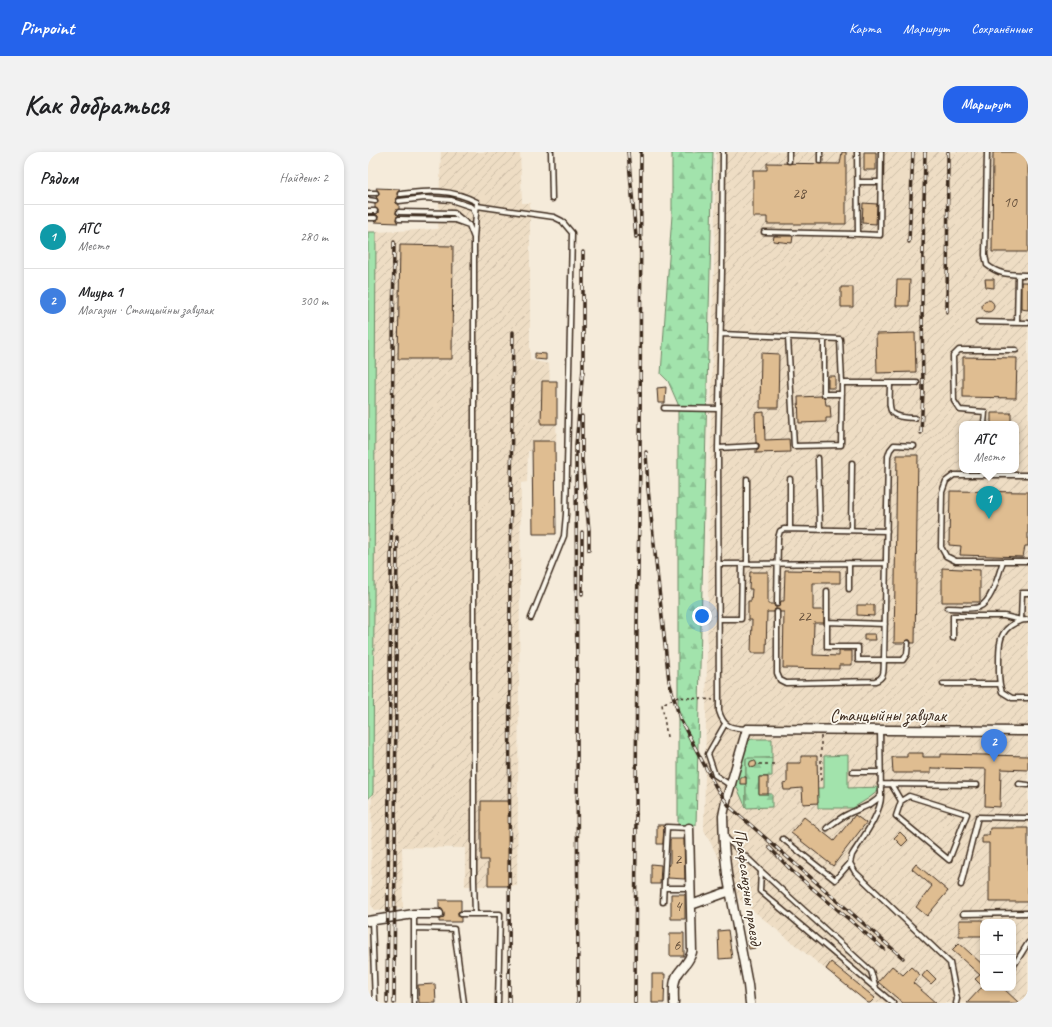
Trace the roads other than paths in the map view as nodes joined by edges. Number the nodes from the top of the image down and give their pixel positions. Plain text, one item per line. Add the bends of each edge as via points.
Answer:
1 (551, 152) edge
2 (723, 152) edge
3 (789, 152) edge
4 (820, 152) edge
5 (858, 152) edge
6 (881, 152) edge
7 (987, 152) edge
8 (789, 161) dead end
9 (820, 161) dead end
10 (858, 182) junction
11 (880, 182) junction
12 (368, 193) edge
13 (376, 193) dead end
14 (400, 194) dead end
15 (552, 199) dead end
16 (368, 200) edge
17 (375, 201) dead end
18 (399, 201) dead end
19 (477, 206) junction
20 (368, 211) edge
21 (375, 211) dead end
22 (399, 212) dead end
23 (476, 215) junction
24 (368, 218) edge
25 (374, 218) dead end
26 (399, 219) dead end
27 (469, 225) junction
28 (764, 232) dead end
29 (858, 234) junction
30 (474, 238) junction
31 (1018, 275) junction
32 (1028, 275) edge
33 (978, 322) dead end
34 (1017, 323) junction
35 (1028, 323) edge
36 (721, 334) junction
37 (788, 337) junction
38 (824, 339) junction
39 (1016, 350) dead end
40 (842, 383) junction
41 (890, 383) junction
42 (918, 383) dead end
43 (841, 394) junction
44 (664, 408) dead end
45 (719, 409) junction
46 (915, 418) dead end
47 (984, 421) edge
48 (756, 446) dead end
49 (914, 446) dead end
50 (718, 448) junction
51 (818, 458) dead end
52 (852, 463) dead end
53 (973, 473) edge
54 (998, 473) edge
55 (1028, 475) edge
56 (747, 479) dead end
57 (790, 479) dead end
58 (790, 529) junction
59 (820, 529) junction
60 (852, 530) junction
61 (887, 531) junction
62 (1003, 561) junction
63 (1028, 561) edge
64 (849, 563) junction
65 (886, 563) junction
66 (719, 564) junction
67 (742, 564) junction
68 (747, 564) junction
69 (777, 564) junction
70 (849, 589) dead end
71 (827, 591) dead end
72 (1028, 593) edge
73 (777, 604) dead end
74 (948, 608) dead end
75 (777, 612) dead end
76 (531, 618) dead end
77 (719, 618) junction
78 (1021, 620) junction
79 (1028, 620) edge
80 (827, 622) junction
81 (885, 624) junction
82 (953, 638) dead end
83 (908, 643) dead end
84 (884, 660) junction
85 (944, 684) dead end
86 (999, 684) junction
87 (1028, 698) edge
88 (724, 724) junction
89 (747, 729) junction
90 (880, 729) junction
91 (1028, 731) edge
92 (854, 772) dead end
93 (880, 772) junction
94 (880, 784) junction
95 (891, 784) junction
96 (1020, 784) dead end
97 (1028, 784) edge
98 (977, 785) dead end
99 (731, 786) junction
100 (881, 795) junction
101 (901, 801) junction
102 (1028, 818) edge
103 (689, 828) joint
104 (827, 828) dead end
105 (724, 836) junction
106 (783, 839) dead end
107 (850, 863) junction
108 (761, 871) junction
109 (961, 884) dead end
110 (664, 888) junction
111 (690, 888) junction
112 (730, 891) junction
113 (663, 902) dead end
114 (691, 905) junction
115 (1028, 913) edge
116 (414, 914) junction
117 (439, 914) dead end
118 (461, 914) dead end
119 (475, 914) junction
120 (963, 914) dead end
121 (370, 921) edge
122 (414, 928) junction
123 (1028, 943) edge
124 (1016, 962) edge
125 (876, 988) junction
126 (375, 1003) edge
127 (414, 1003) edge
128 (464, 1003) edge
129 (498, 1003) edge
130 (674, 1003) edge
131 (750, 1003) edge
132 (893, 1003) edge
133 (956, 1003) edge

1 - 15 lane
2 - 36 lane
3 - 8 lane
4 - 9 lane
5 - 10 lane
6 - 11 lane
7 - 31 lane via 987,265 995,272
10 - 11 lane
10 - 29 lane
11 - 29 lane via 880,235
12 - 13 lane
14 - 19 lane via 434,190 464,195 477,202
16 - 17 lane
18 - 23 lane via 425,198 451,200 472,207
19 - 23 lane
19 - 76 lane via 554,217 562,221 572,233 564,536
20 - 21 lane
22 - 27 lane via 454,213
23 - 30 lane
24 - 25 lane
26 - 27 lane via 455,220
27 - 30 lane
28 - 29 lane
30 - 119 lane
31 - 32 lane
31 - 34 lane
33 - 34 lane
34 - 35 lane
36 - 37 lane
36 - 45 lane
37 - 38 lane
37 - 43 lane via 792,446 841,445
38 - 40 lane via 840,339
38 - 43 lane via 824,394
39 - 47 lane via 959,350 953,356 954,401 960,410 985,412
40 - 41 lane
40 - 43 lane
41 - 42 lane
41 - 46 lane via 890,409 893,415 900,418
44 - 45 lane
45 - 50 lane
48 - 50 lane
49 - 61 lane via 894,445 888,456
50 - 66 lane
51 - 59 lane
52 - 60 lane
53 - 62 lane via 954,475 946,481 942,492 941,547 946,556 956,561
54 - 55 lane
56 - 68 lane
57 - 58 lane
58 - 59 lane
58 - 69 lane via 780,531
59 - 60 lane
60 - 61 lane
61 - 65 lane
62 - 63 lane
62 - 74 lane via 990,597 984,605
64 - 65 lane
64 - 69 lane
64 - 70 lane
65 - 81 lane
66 - 67 lane
66 - 77 lane
67 - 68 lane
67 - 77 lane via 741,619
68 - 69 lane
69 - 73 lane
71 - 80 lane
72 - 78 lane via 1022,593
75 - 84 lane via 777,673 780,680 786,683 881,680
77 - 88 lane via 719,711
78 - 79 lane
78 - 82 lane via 1004,616 953,616
78 - 86 lane via 1014,622 1002,635
80 - 81 lane
80 - 84 lane via 827,647 858,647 858,660
81 - 84 lane
83 - 84 lane via 907,654 903,660
85 - 86 lane
86 - 87 lane via 1002,692 1012,698
88 - 89 lane
88 - 99 lane via 708,754 715,775
89 - 90 street, Станцыйны завулак
89 - 99 street, Прафсаюзны праезд
90 - 91 street, Станцыйны завулак
90 - 93 lane
92 - 93 lane
93 - 94 lane
94 - 95 lane
94 - 100 lane
95 - 98 lane
95 - 101 lane
96 - 97 lane
99 - 105 street, Прафсаюзны праезд via 723,816
100 - 104 lane via 866,807 848,814
100 - 107 lane via 878,809
101 - 101 lane via 896,816 949,860 967,814 909,796
102 - 109 lane via 978,817
103 - 110 lane via 667,827
103 - 111 street
105 - 108 lane
105 - 112 street, Прафсаюзны праезд
106 - 107 lane via 835,880
107 - 133 lane via 855,872 950,963
108 - 125 lane via 871,971
108 - 125 lane via 760,891
110 - 111 lane
110 - 113 lane
111 - 114 street
112 - 114 street
112 - 131 street, Прафсаюзны праезд
114 - 130 street via 692,952 690,960 680,970 674,983
115 - 120 lane
116 - 117 street
116 - 121 street
116 - 122 lane
118 - 119 lane
119 - 129 lane via 500,914
121 - 126 lane
122 - 127 lane
122 - 128 lane via 454,929
123 - 124 lane
125 - 132 lane

